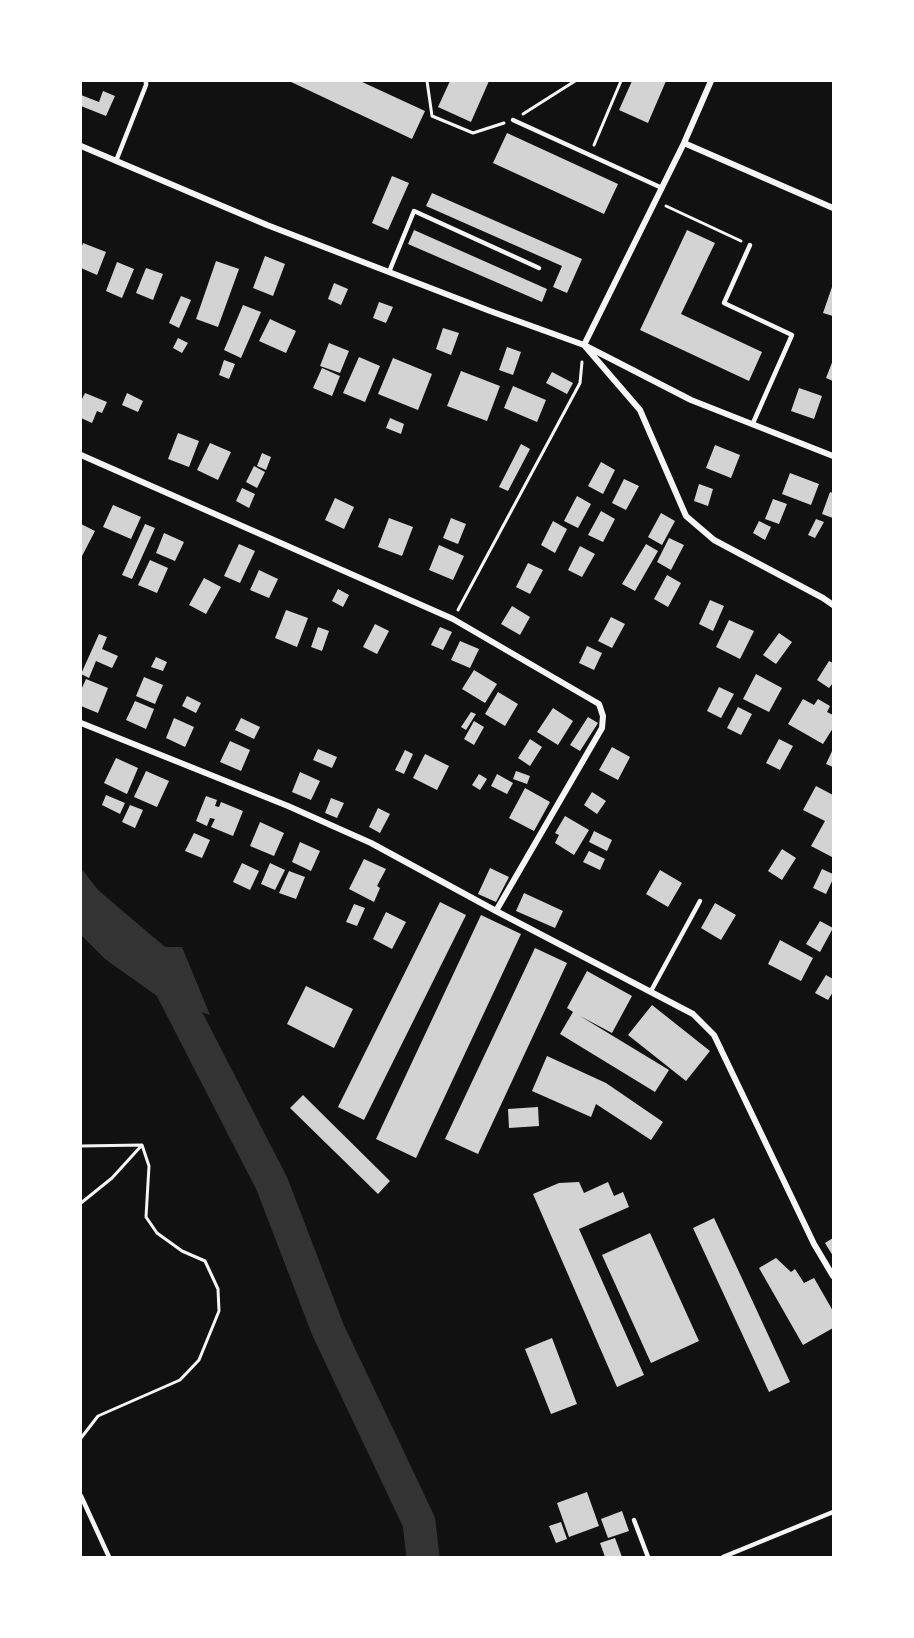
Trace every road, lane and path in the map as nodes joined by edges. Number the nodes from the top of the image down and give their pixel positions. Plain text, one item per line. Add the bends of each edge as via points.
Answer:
1 (146, 81) edge
2 (427, 81) edge
3 (575, 81) edge
4 (621, 81) edge
5 (711, 81) edge
6 (513, 120) junction
7 (684, 143) junction
8 (81, 146) edge
9 (590, 155) junction
10 (116, 161) junction
11 (662, 188) junction
12 (656, 201) junction
13 (833, 208) edge
14 (750, 245) joint
15 (540, 268) dead end
16 (389, 272) junction
17 (584, 345) junction
18 (753, 423) junction
19 (81, 455) edge
20 (833, 456) edge
21 (833, 605) edge
22 (453, 619) junction
23 (81, 723) edge
24 (700, 902) dead end
25 (496, 912) junction
26 (651, 991) junction
27 (142, 1145) junction
28 (81, 1146) edge
29 (81, 1203) edge
30 (833, 1276) edge
31 (81, 1438) edge
32 (81, 1496) edge
33 (833, 1512) edge
34 (634, 1520) dead end
35 (109, 1557) edge
36 (648, 1557) edge
37 (723, 1557) edge

1 - 10 lane
2 - 6 path via 432,116 473,134
3 - 6 path
4 - 9 path
5 - 7 street
6 - 9 lane
7 - 11 street
7 - 13 street
8 - 10 street
9 - 11 lane
10 - 16 street
11 - 12 street
12 - 14 path
12 - 17 street
14 - 18 lane via 724,303 792,335
15 - 16 lane via 414,211
16 - 17 street
17 - 18 street via 691,400
17 - 21 street via 640,410 686,516 714,540
17 - 22 path via 580,383
18 - 20 street
19 - 22 street
22 - 25 street via 598,704 603,716 602,728
23 - 25 street via 371,843
24 - 26 lane
25 - 26 street
26 - 30 street via 693,1014 714,1035
27 - 28 path
27 - 29 path via 112,1178
27 - 31 path via 149,1166 146,1217 157,1233 205,1261 218,1289 219,1311 199,1360 180,1380 98,1416
32 - 35 lane
33 - 37 lane
34 - 36 lane

